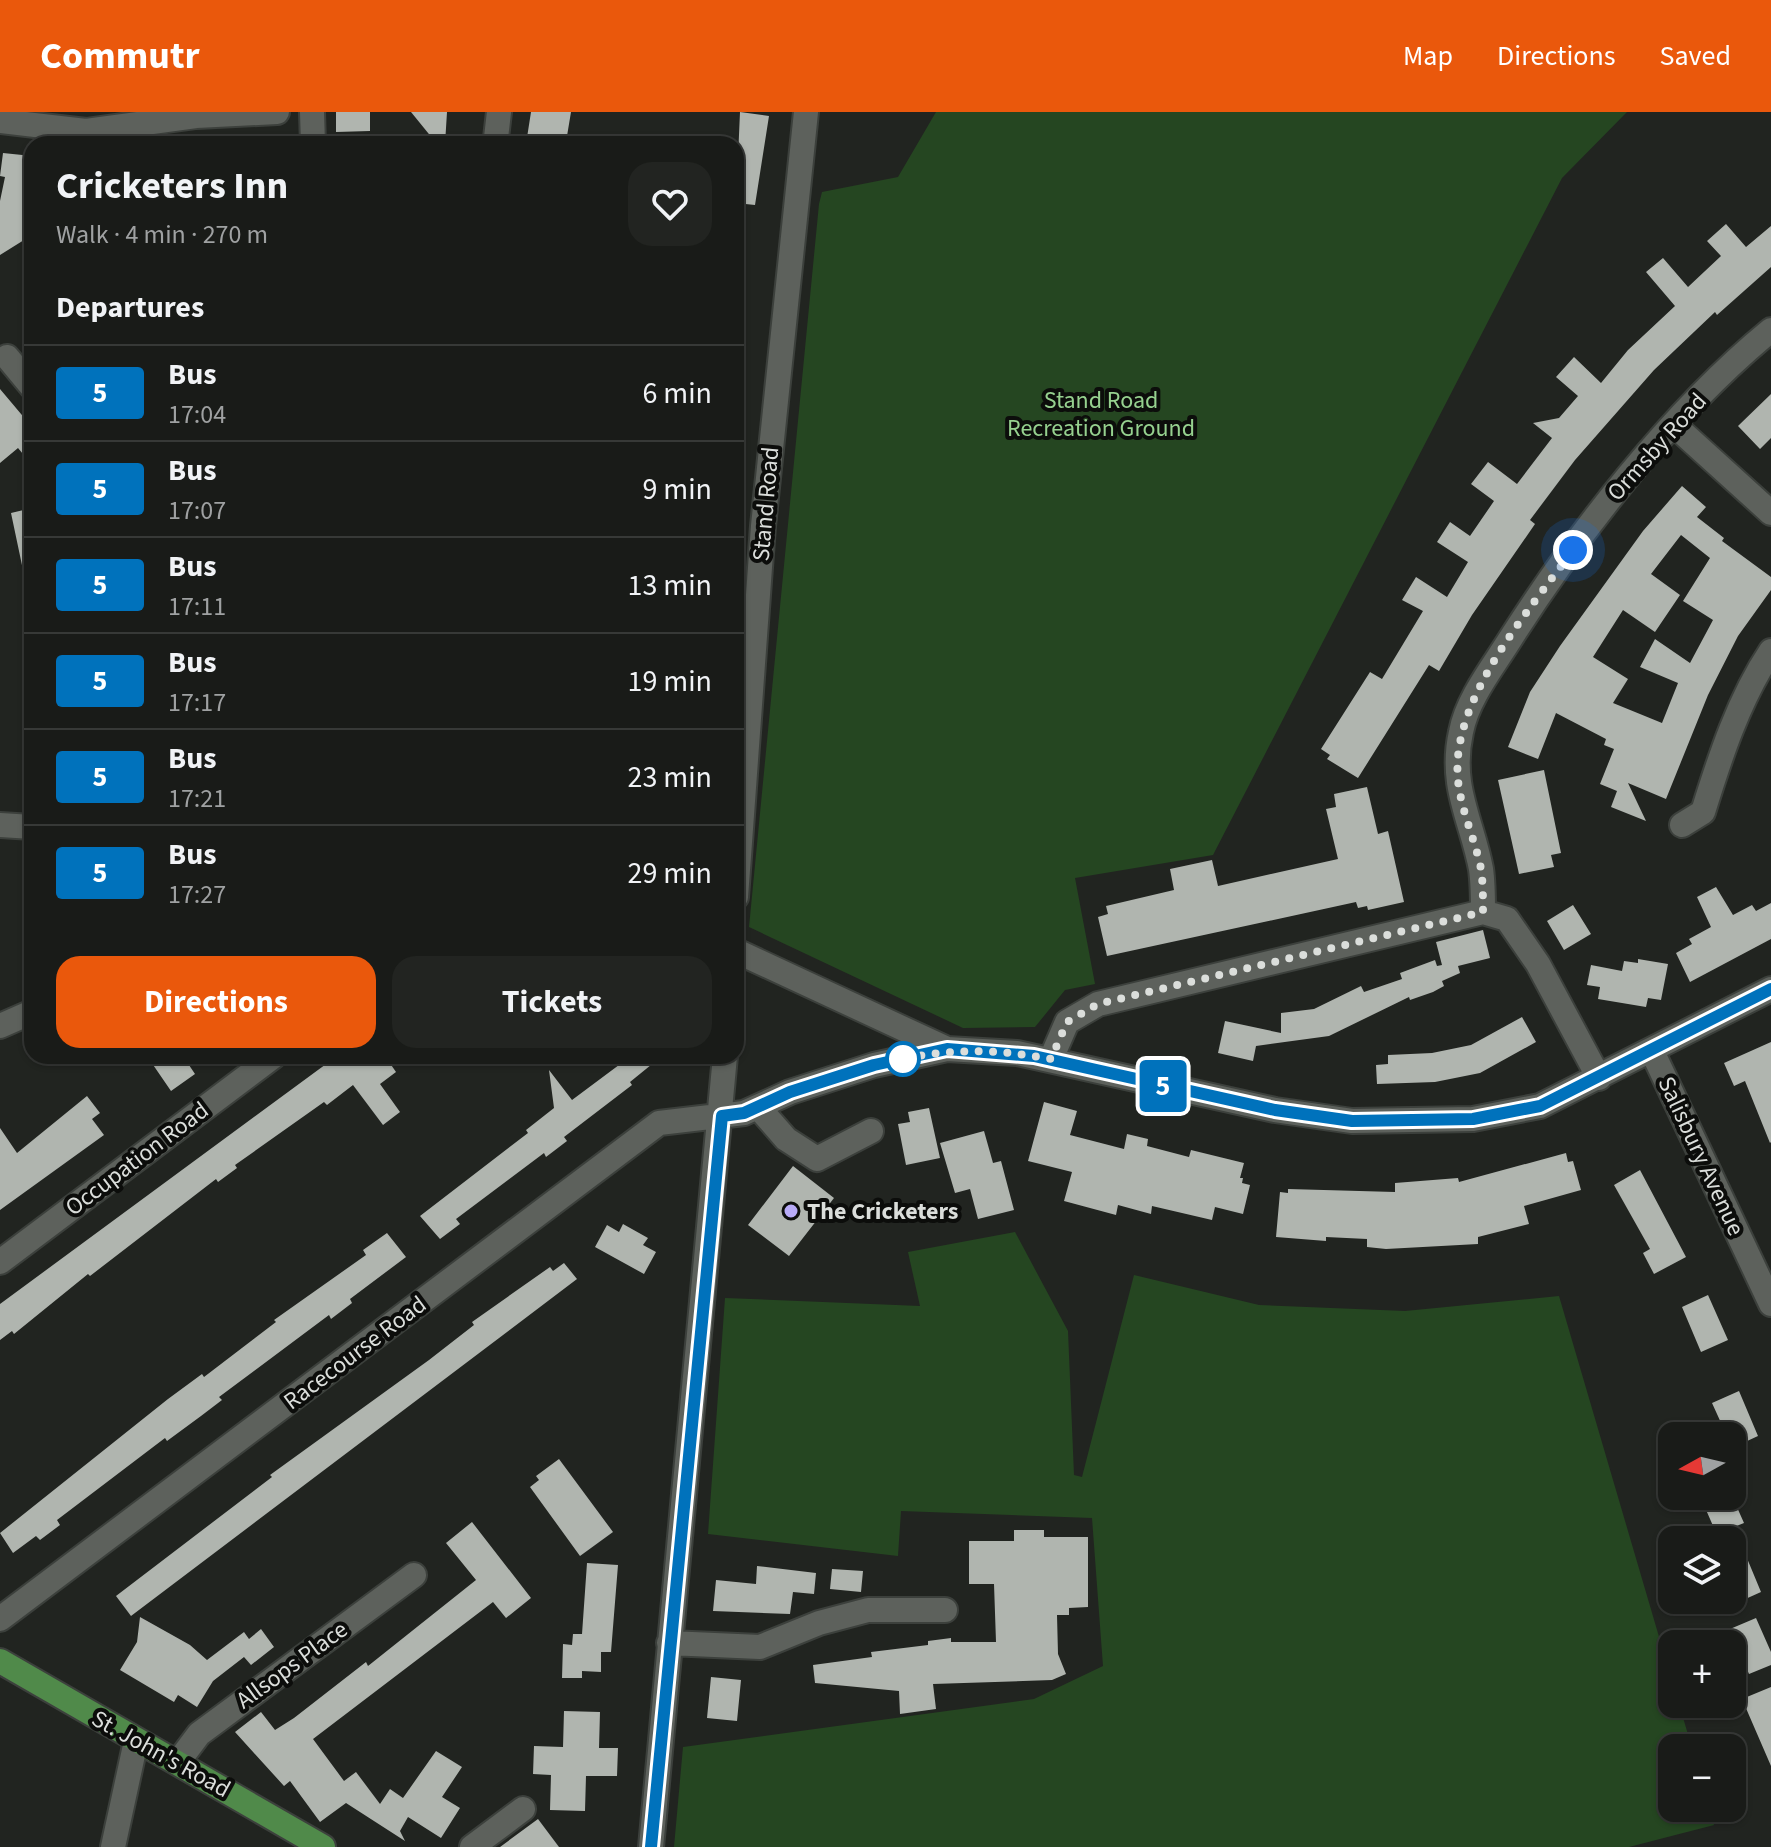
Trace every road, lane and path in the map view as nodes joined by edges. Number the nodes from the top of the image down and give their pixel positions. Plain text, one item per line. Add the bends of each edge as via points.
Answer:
1 (277, 112) edge
2 (312, 112) edge
3 (499, 112) edge
4 (806, 112) edge
5 (0, 121) edge
6 (123, 135) edge
7 (313, 136) edge
8 (496, 136) edge
9 (1771, 330) edge
10 (7, 357) dead end
11 (24, 376) edge
12 (1674, 425) junction
13 (1771, 513) edge
14 (1771, 651) edge
15 (744, 787) edge
16 (0, 825) edge
17 (1682, 825) dead end
18 (24, 826) edge
19 (1483, 912) junction
20 (744, 955) edge
21 (1771, 989) edge
22 (24, 1016) edge
23 (0, 1026) edge
24 (947, 1049) junction
25 (1652, 1051) junction
26 (1051, 1059) junction
27 (725, 1064) edge
28 (242, 1066) edge
29 (1599, 1078) junction
30 (758, 1107) junction
31 (722, 1116) junction
32 (871, 1131) dead end
33 (0, 1262) edge
34 (1771, 1304) edge
35 (414, 1575) dead end
36 (945, 1610) dead end
37 (0, 1619) edge
38 (669, 1643) junction
39 (0, 1661) edge
40 (136, 1741) junction
41 (178, 1762) junction
42 (523, 1809) dead end
43 (113, 1847) edge
44 (323, 1847) edge
45 (472, 1847) edge
46 (651, 1847) edge

1 - 6 street via 196,116
2 - 7 street
3 - 8 street
4 - 15 street, Stand Road via 763,526
5 - 6 street
9 - 12 street, Ormsby Road
10 - 11 street
12 - 13 street
12 - 19 street, Ormsby Road via 1607,503 1521,621 1485,678 1461,731 1458,778 1481,869
14 - 17 street via 1754,677 1703,812
16 - 18 street
19 - 26 street via 1098,1004 1067,1022
19 - 29 street via 1507,919 1538,964
20 - 24 street
21 - 25 street
22 - 23 street
24 - 26 street
24 - 30 street, Racecourse Road via 874,1065
25 - 29 street
25 - 34 street, Salisbury Avenue
26 - 29 street via 1275,1110 1352,1121 1473,1119 1540,1106
27 - 31 street
28 - 33 street, Occupation Road
30 - 31 street, Racecourse Road
30 - 32 street via 786,1139 817,1159
31 - 37 street, Racecourse Road via 659,1123
31 - 38 street
35 - 41 street, Allsops Place via 199,1734
36 - 38 street via 868,1610 760,1647
38 - 46 street
39 - 40 main road, St. John's Road
40 - 41 main road, St. John's Road
40 - 43 street
41 - 44 main road, St. John's Road
42 - 45 street

